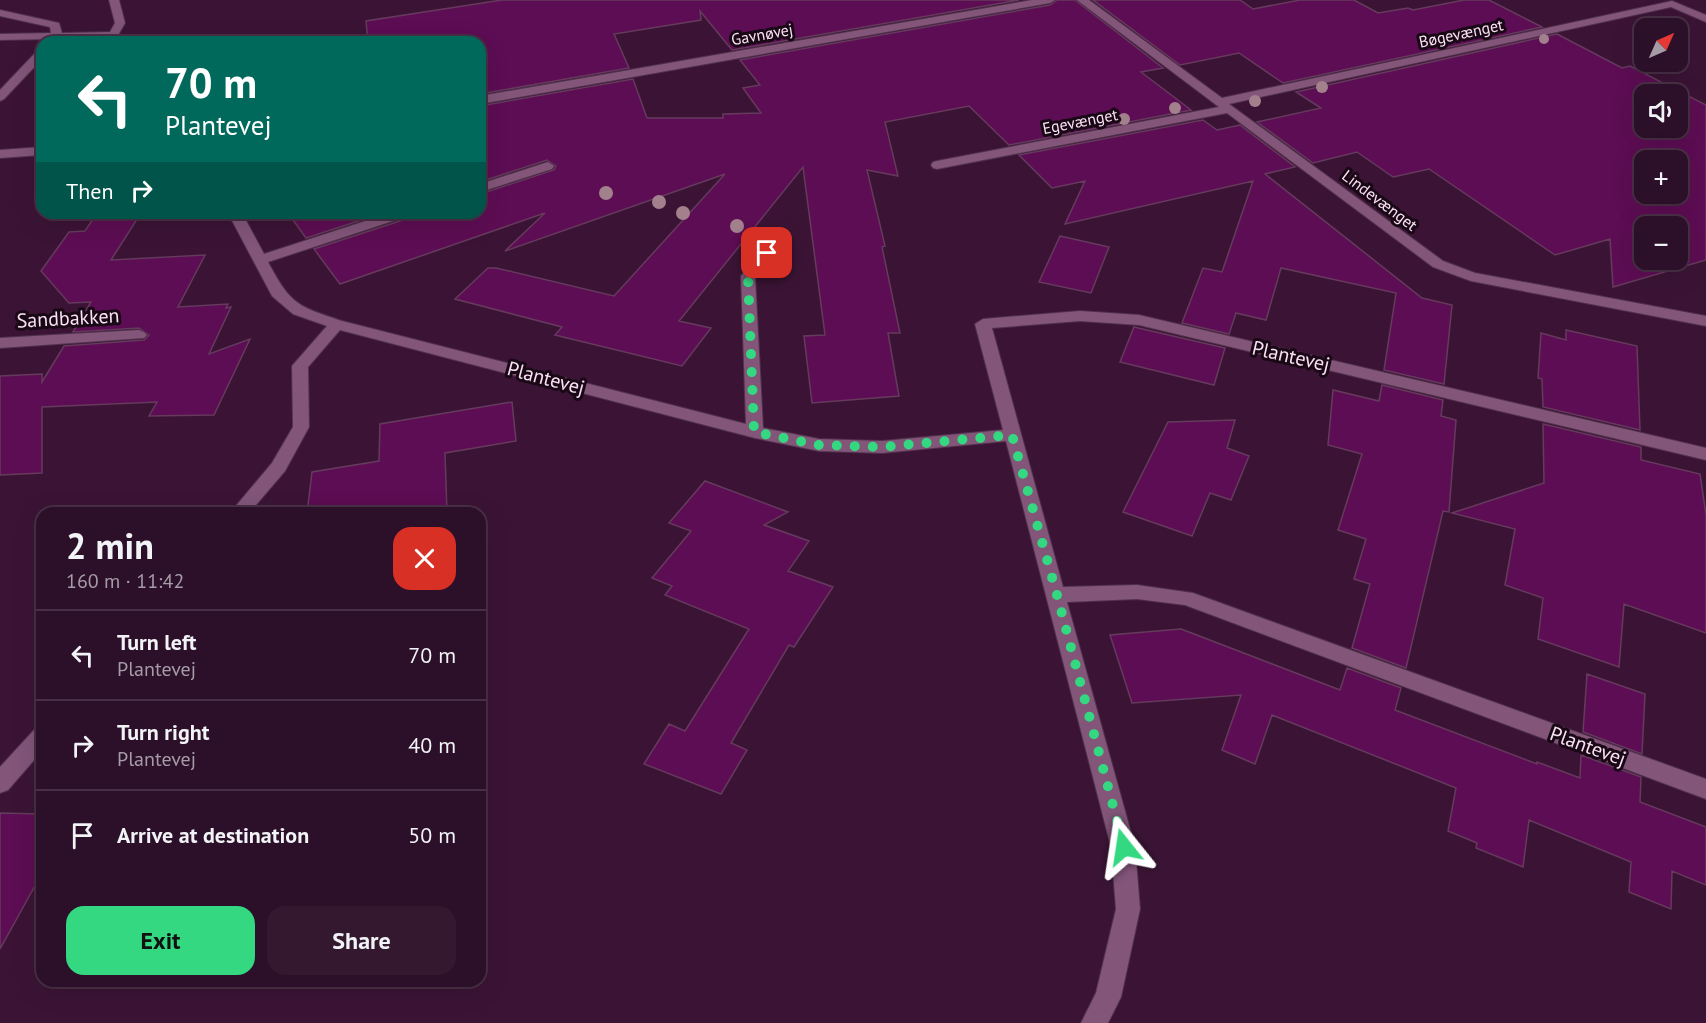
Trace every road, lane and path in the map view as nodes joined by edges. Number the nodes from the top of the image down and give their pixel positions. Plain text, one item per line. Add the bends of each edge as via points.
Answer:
1 (114, 0) edge
2 (1050, 0) edge
3 (1082, 0) edge
4 (1028, 2) edge
5 (0, 13) edge
6 (1706, 19) edge
7 (54, 36) edge
8 (98, 36) edge
9 (0, 38) edge
10 (36, 39) edge
11 (36, 58) edge
12 (0, 97) edge
13 (486, 99) edge
14 (1225, 106) junction
15 (36, 151) edge
16 (0, 154) edge
17 (938, 165) dead end
18 (548, 166) dead end
19 (486, 186) edge
20 (238, 219) edge
21 (385, 219) edge
22 (767, 253) dead end
23 (260, 260) junction
24 (1706, 321) edge
25 (337, 324) junction
26 (139, 335) dead end
27 (0, 343) edge
28 (754, 432) junction
29 (1012, 435) junction
30 (1706, 454) edge
31 (244, 507) edge
32 (1057, 595) junction
33 (36, 743) edge
34 (0, 783) edge
35 (1706, 789) edge
36 (1094, 1023) edge

1 - 8 street via 120,23 113,35
2 - 4 street, Gavnøvej
3 - 14 street, Lindevænget
4 - 13 street, Gavnøvej
5 - 7 street via 55,25
6 - 14 street, Bøgevænget via 1672,4
9 - 10 street
11 - 12 street
14 - 17 street, Egevænget
14 - 24 street, Lindevænget via 1438,264 1471,277
15 - 16 street
18 - 19 street
20 - 23 street, Plantevej
21 - 23 street
22 - 28 street via 748,276
23 - 25 street, Plantevej via 277,293 298,311
25 - 28 street, Plantevej
25 - 31 street via 300,366 301,426 279,467
26 - 27 street, Sandbakken
28 - 29 street, Plantevej via 819,445 882,447
29 - 30 street, Plantevej via 983,324 1080,316 1139,320
29 - 32 street, Plantevej
32 - 35 street, Plantevej via 1137,592 1186,598
32 - 36 street, Plantevej via 1124,847 1128,909 1108,997
33 - 34 street

